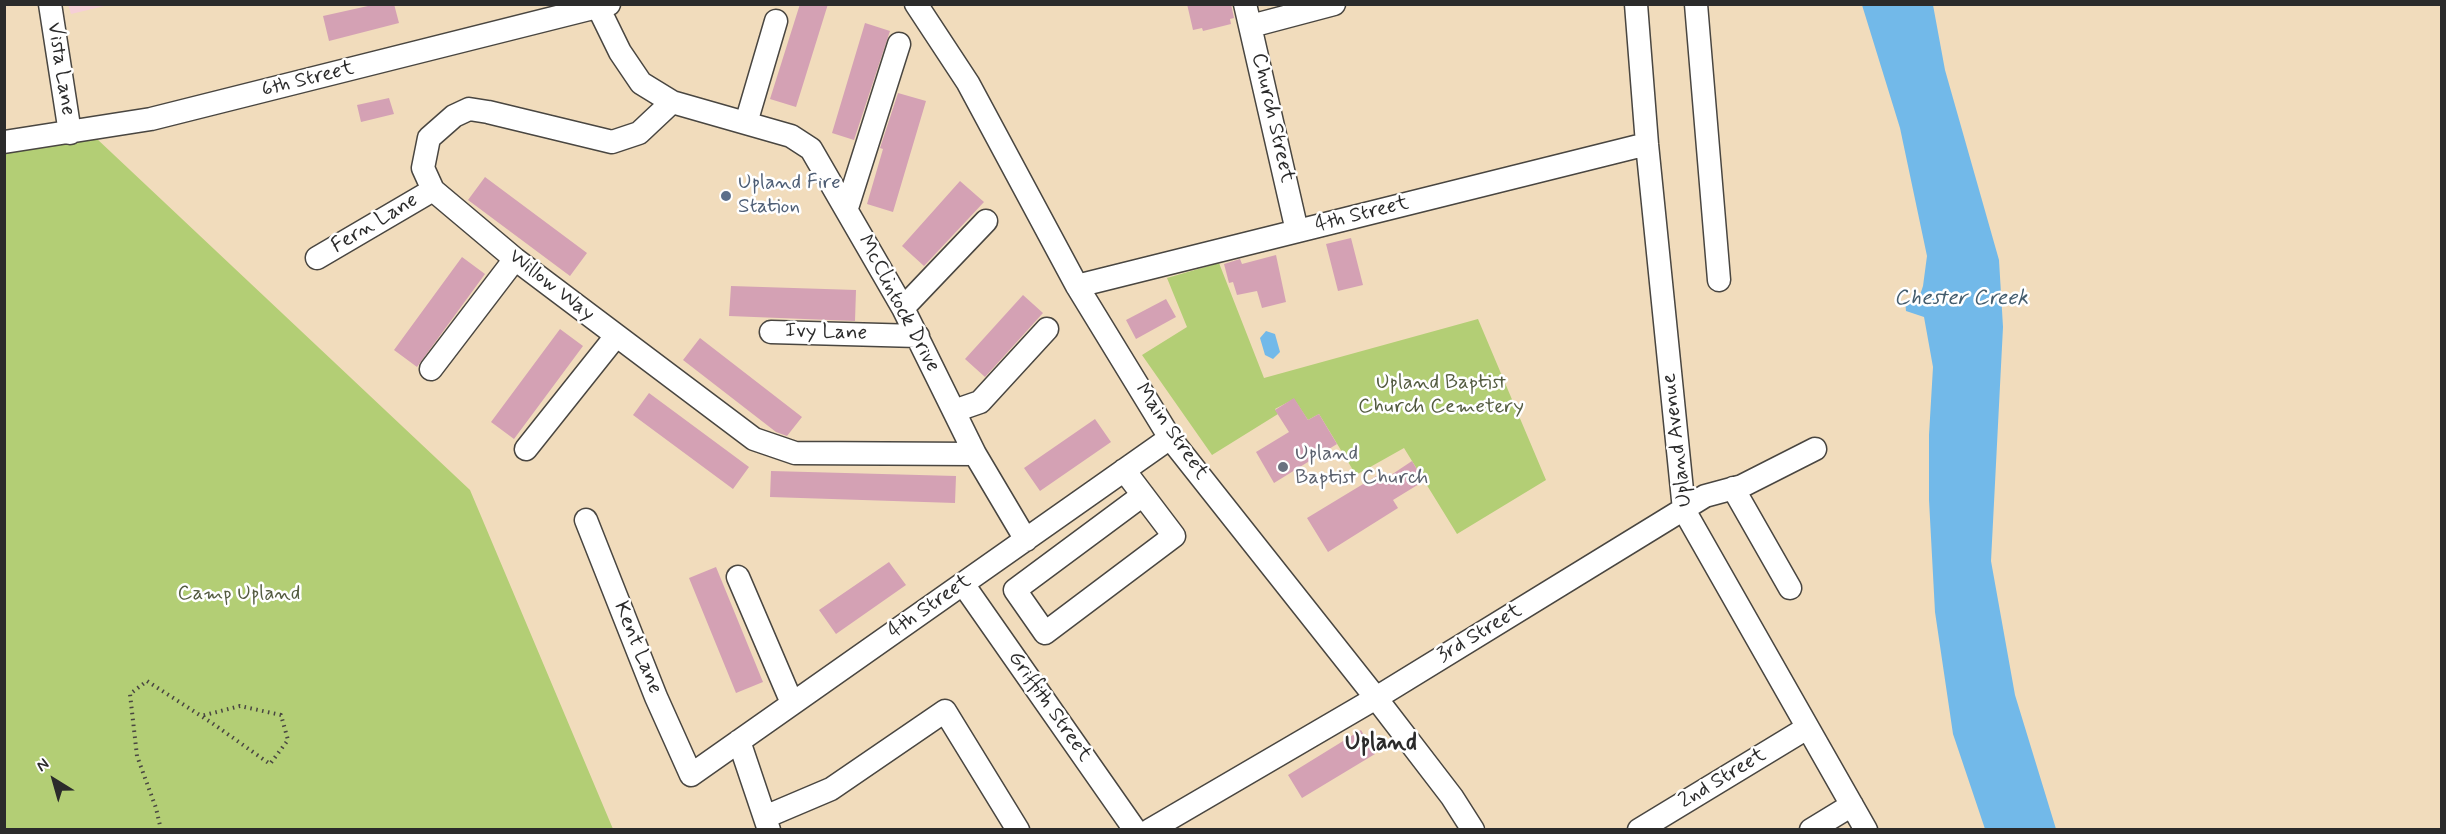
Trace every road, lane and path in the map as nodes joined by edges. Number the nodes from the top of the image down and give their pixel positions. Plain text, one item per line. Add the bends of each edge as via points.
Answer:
1 (50, 4) edge
2 (916, 4) edge
3 (1334, 4) edge
4 (1636, 4) edge
5 (1696, 4) edge
6 (604, 6) edge
7 (1248, 15) edge
8 (776, 21) dead end
9 (898, 44) dead end
10 (672, 102) junction
11 (746, 123) junction
12 (70, 133) junction
13 (4, 142) edge
14 (1647, 144) junction
15 (433, 190) junction
16 (847, 208) junction
17 (986, 221) dead end
18 (1298, 231) junction
19 (317, 258) dead end
20 (515, 259) junction
21 (1719, 280) dead end
22 (1077, 286) junction
23 (903, 308) junction
24 (1047, 329) dead end
25 (771, 332) dead end
26 (616, 336) junction
27 (918, 336) junction
28 (431, 369) dead end
29 (954, 411) junction
30 (1170, 438) junction
31 (1815, 448) dead end
32 (526, 449) dead end
33 (975, 454) junction
34 (1124, 470) junction
35 (1733, 488) junction
36 (1143, 495) junction
37 (1684, 510) junction
38 (586, 520) dead end
39 (1026, 540) junction
40 (738, 577) dead end
41 (963, 584) junction
42 (1790, 588) dead end
43 (1376, 698) junction
44 (792, 703) junction
45 (201, 716) junction
46 (1808, 728) junction
47 (739, 741) junction
48 (691, 775) joint
49 (1852, 805) junction
50 (767, 823) edge
51 (161, 830) edge
52 (1018, 830) edge
53 (1135, 830) edge
54 (1150, 830) edge
55 (1473, 830) edge
56 (1639, 830) edge
57 (1811, 830) edge
58 (1866, 830) edge

1 - 12 street, Vista Lane
2 - 22 street, Main Street via 968,83
3 - 7 street
4 - 14 street, Upland Avenue
5 - 21 street
6 - 10 street, McClintock Drive via 620,52 641,83
6 - 12 street, 6th Street via 151,119
7 - 18 street, Church Street
8 - 11 street
9 - 16 street
10 - 11 street, McClintock Drive
10 - 15 street via 639,133 612,142 469,109 453,116 429,138 423,168
11 - 16 street, McClintock Drive via 806,144
12 - 13 street, 6th Street
14 - 18 street, 4th Street
14 - 37 street, Upland Avenue
15 - 19 street, Fern Lane
15 - 20 street, Willow Way
16 - 23 street, McClintock Drive
17 - 23 street
18 - 22 street, 4th Street
20 - 26 street, Willow Way
20 - 28 street
22 - 30 street, Main Street
23 - 27 street, McClintock Drive
24 - 29 street via 980,402
25 - 27 street, Ivy Lane
26 - 32 street
26 - 33 street, Willow Way via 754,440 795,453
27 - 29 street, McClintock Drive
29 - 33 street, McClintock Drive
30 - 34 street, 4th Street
30 - 43 street, Main Street
31 - 35 street, 3rd Street
33 - 39 street, McClintock Drive
34 - 36 street
34 - 39 street, 4th Street
35 - 37 street, 3rd Street via 1705,496
35 - 42 street
36 - 36 street via 1174,536 1045,633 1015,590
37 - 43 street, 3rd Street
37 - 46 street, Upland Avenue
38 - 48 street, Kent Lane
39 - 41 street, 4th Street
40 - 44 street
41 - 44 street, 4th Street
41 - 53 street, Griffith Street
43 - 54 street, 3rd Street
43 - 55 street, Main Street via 1452,796
44 - 47 street, 4th Street
45 - 45 path via 270,764 288,740 281,715 240,706
45 - 51 path via 147,681 130,694 137,756
46 - 49 street, Upland Avenue
46 - 56 street, 2nd Street
47 - 48 street, 4th Street
47 - 50 street
49 - 57 street
49 - 58 street, Upland Avenue
50 - 52 street via 831,789 945,711

